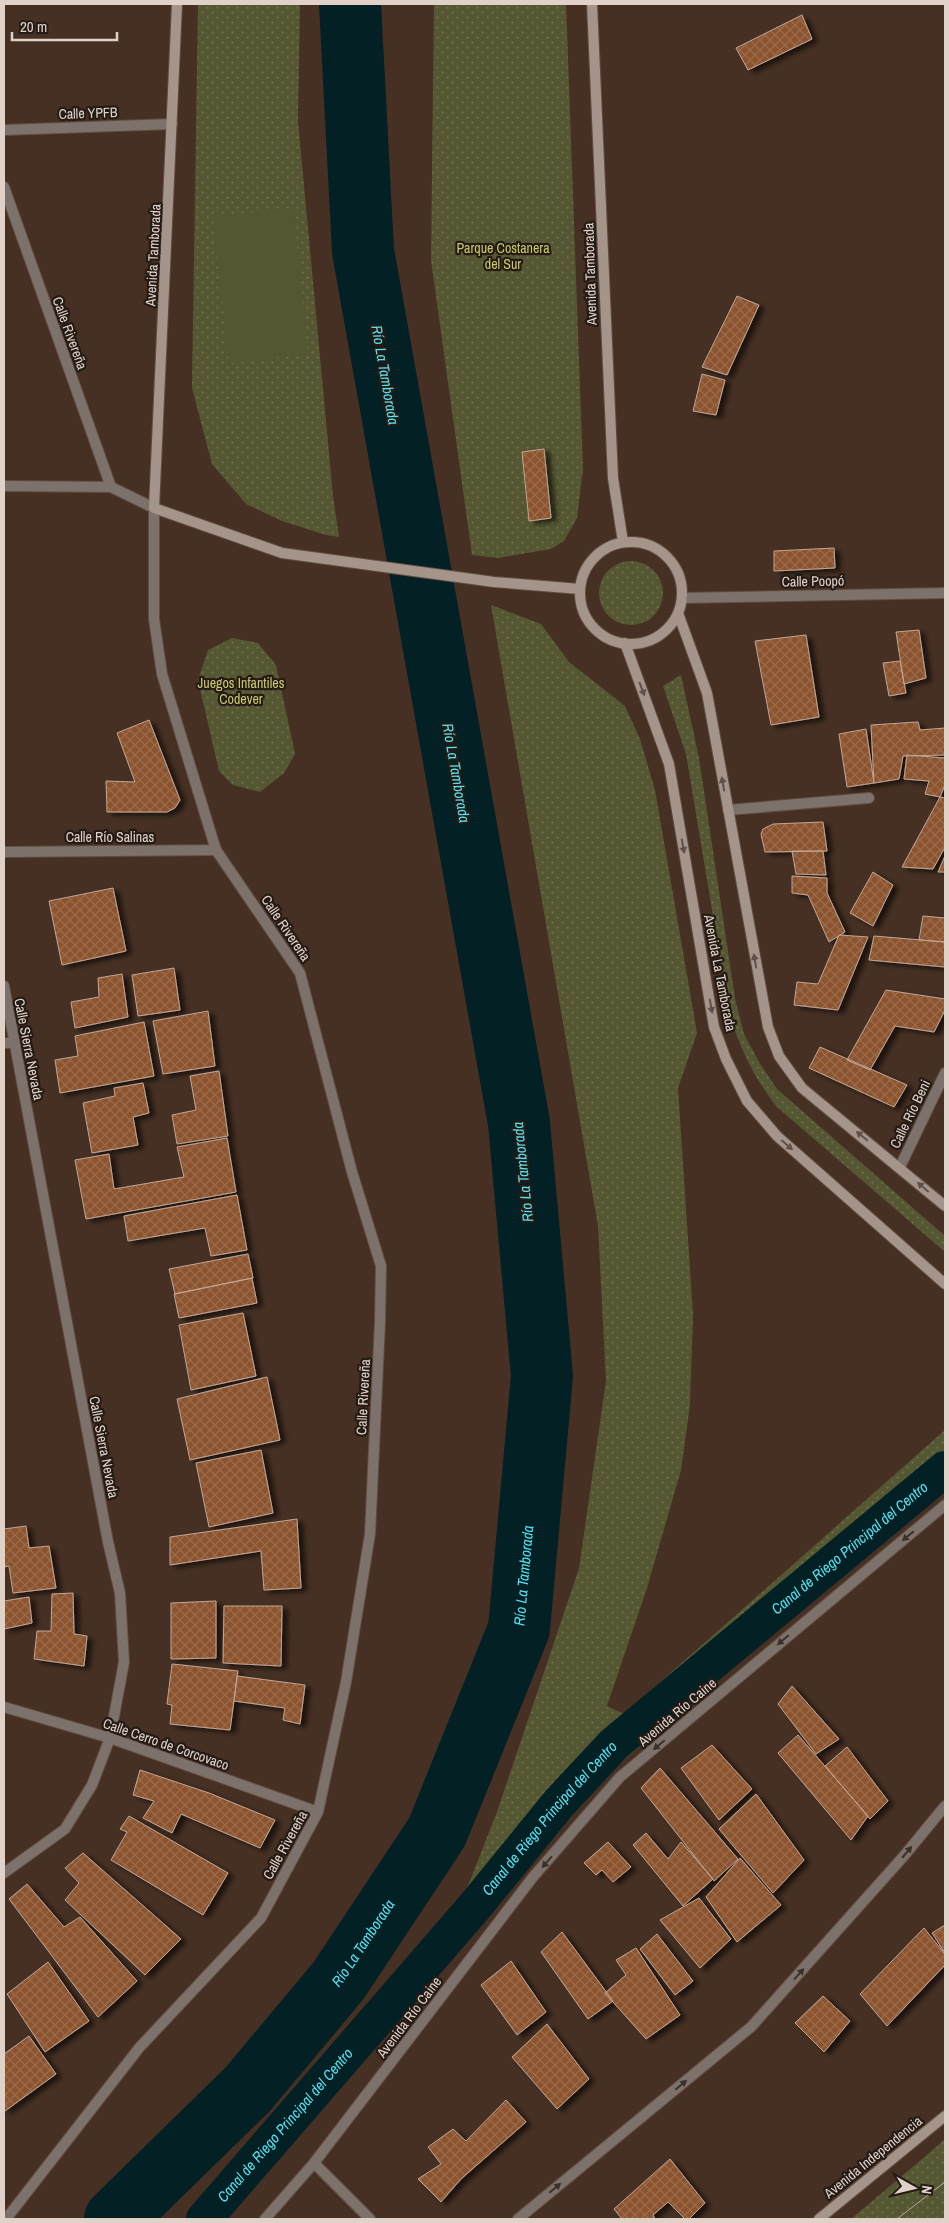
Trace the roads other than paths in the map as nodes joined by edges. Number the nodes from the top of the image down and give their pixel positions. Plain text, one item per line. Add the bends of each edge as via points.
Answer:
1 (177, 4) edge
2 (592, 4) edge
3 (172, 124) junction
4 (4, 130) edge
5 (4, 187) edge
6 (4, 486) edge
7 (111, 487) junction
8 (154, 508) junction
9 (623, 542) junction
10 (580, 589) junction
11 (945, 593) edge
12 (682, 598) junction
13 (678, 613) junction
14 (625, 643) junction
15 (869, 798) dead end
16 (728, 810) junction
17 (216, 850) junction
18 (4, 852) edge
19 (4, 986) edge
20 (9, 1043) edge
21 (945, 1073) edge
22 (900, 1167) junction
23 (945, 1206) edge
24 (945, 1284) edge
25 (945, 1505) edge
26 (4, 1707) edge
27 (110, 1738) junction
28 (945, 1806) edge
29 (318, 1812) junction
30 (4, 1873) edge
31 (945, 2116) edge
32 (314, 2163) junction
33 (6, 2219) edge
34 (265, 2219) edge
35 (370, 2219) edge
36 (518, 2219) edge
37 (819, 2219) edge

1 - 3 main road, Avenida Tamborada
2 - 9 main road, Avenida Tamborada via 613,478
3 - 4 street, Calle YPFB
3 - 8 main road, Avenida Tamborada
5 - 7 street, Calle Rivereña
6 - 7 street
7 - 8 street
8 - 10 main road via 282,553 494,582
8 - 17 street, Calle Rivereña via 154,619 162,674
9 - 10 main road via 603,550 594,558 582,578
9 - 12 main road via 654,546 666,555 676,568
10 - 14 main road via 582,608 592,625 607,638
11 - 12 street, Calle Poopó
12 - 13 main road
13 - 14 main road via 668,628 656,637 641,643
16 -> 13 main road via 707,693
14 -> 24 main road, Avenida La Tamborada via 669,764 714,1027 726,1059 747,1101 777,1136
15 - 16 street
22 -> 16 main road via 802,1088 779,1056 768,1027
17 - 18 street, Calle Río Salinas
17 - 29 street, Calle Rivereña via 300,974 380,1266 370,1534 346,1682
19 - 20 street, Calle Sierra Nevada
20 - 27 street, Calle Sierra Nevada via 120,1593 124,1662
21 - 22 street, Calle Río Beni
23 -> 22 main road
25 -> 32 street, Avenida Río Caine via 620,1777 533,1877
26 - 27 street, Calle Cerro de Corcovaco
27 - 29 street, Calle Cerro de Corcovaco
27 - 30 street, Calle Sierra Nevada via 92,1785 65,1829
36 -> 28 street via 751,2027
29 - 33 street, Calle Rivereña via 261,1918 139,2048
31 - 37 main road, Avenida Independencia
32 - 34 street
32 - 35 street

